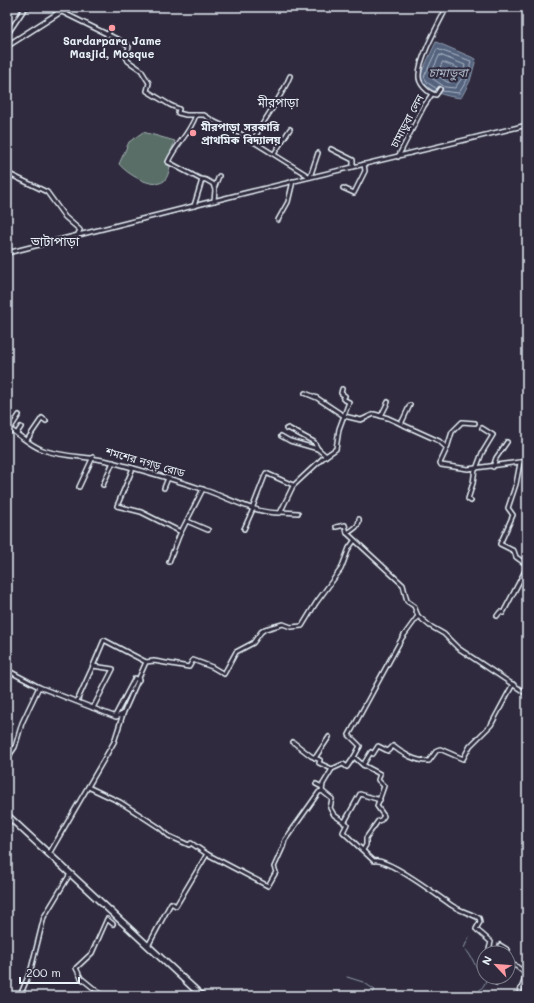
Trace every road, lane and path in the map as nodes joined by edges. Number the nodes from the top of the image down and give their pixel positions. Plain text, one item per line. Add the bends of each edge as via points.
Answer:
1 (20, 7) edge
2 (34, 7) edge
3 (47, 7) edge
4 (68, 7) edge
5 (447, 7) edge
6 (25, 8) junction
7 (62, 12) junction
8 (111, 28) dead end
9 (7, 35) edge
10 (107, 36) junction
11 (7, 46) edge
12 (290, 76) dead end
13 (440, 89) dead end
14 (432, 94) junction
15 (196, 115) junction
16 (527, 125) edge
17 (290, 129) dead end
18 (253, 140) junction
19 (331, 149) dead end
20 (318, 153) dead end
21 (274, 154) junction
22 (398, 157) junction
23 (364, 164) junction
24 (353, 167) junction
25 (319, 170) dead end
26 (7, 173) edge
27 (318, 175) junction
28 (219, 176) dead end
29 (310, 177) junction
30 (200, 179) junction
31 (293, 181) junction
32 (215, 186) junction
33 (343, 188) dead end
34 (214, 201) junction
35 (194, 206) junction
36 (278, 220) dead end
37 (77, 236) junction
38 (7, 253) edge
39 (342, 389) dead end
40 (305, 393) dead end
41 (388, 402) dead end
42 (410, 405) dead end
43 (19, 415) dead end
44 (344, 416) junction
45 (382, 416) junction
46 (46, 421) dead end
47 (475, 423) dead end
48 (401, 424) junction
49 (21, 427) dead end
50 (8, 428) edge
51 (482, 428) dead end
52 (286, 429) dead end
53 (17, 434) junction
54 (282, 436) dead end
55 (27, 440) junction
56 (507, 442) dead end
57 (447, 448) junction
58 (318, 449) junction
59 (326, 456) junction
60 (93, 457) junction
61 (527, 461) edge
62 (113, 462) junction
63 (520, 462) junction
64 (493, 467) junction
65 (133, 468) junction
66 (475, 469) junction
67 (168, 478) junction
68 (103, 485) dead end
69 (293, 485) junction
70 (79, 487) dead end
71 (164, 488) dead end
72 (203, 489) junction
73 (471, 501) dead end
74 (253, 509) junction
75 (281, 512) junction
76 (298, 513) dead end
77 (359, 519) dead end
78 (187, 521) junction
79 (336, 527) dead end
80 (244, 529) dead end
81 (208, 530) dead end
82 (181, 532) junction
83 (347, 533) junction
84 (354, 541) junction
85 (169, 562) dead end
86 (527, 566) edge
87 (418, 616) junction
88 (497, 616) dead end
89 (146, 662) junction
90 (93, 666) junction
91 (9, 671) edge
92 (8, 680) edge
93 (139, 680) junction
94 (513, 684) junction
95 (39, 687) junction
96 (527, 694) edge
97 (77, 701) junction
98 (93, 708) junction
99 (123, 714) junction
100 (115, 716) junction
101 (329, 737) dead end
102 (293, 742) dead end
103 (354, 757) junction
104 (315, 758) junction
105 (7, 759) edge
106 (363, 765) junction
107 (332, 769) junction
108 (316, 784) dead end
109 (88, 787) junction
110 (322, 787) junction
111 (322, 791) junction
112 (380, 800) junction
113 (7, 815) edge
114 (344, 823) junction
115 (363, 850) junction
116 (49, 854) junction
117 (207, 854) junction
118 (70, 874) junction
119 (113, 924) dead end
120 (490, 945) edge
121 (148, 946) junction
122 (516, 966) edge
123 (526, 982) edge
124 (20, 996) edge
125 (103, 996) edge
126 (202, 996) edge
127 (518, 996) edge

1 - 6 street
2 - 6 street
3 - 7 street
4 - 7 main road
5 - 14 street, চামাডুবা লেন via 424,55 419,73 420,82
6 - 9 street
7 - 10 street
7 - 11 main road
8 - 10 street
10 - 15 street via 129,47 126,57 141,70 149,83 147,91 179,109 178,113
12 - 18 street via 281,96 262,122
13 - 14 street, চামাডুবা লেন via 436,95
14 - 22 street, চামাডুবা লেন
15 - 18 street via 204,115
15 - 30 street via 168,162
16 - 22 street
17 - 21 street
18 - 21 street
19 - 24 street via 353,160
20 - 29 street
21 - 29 street
22 - 23 street
23 - 24 street
23 - 33 street via 366,171 354,193
24 - 27 street
25 - 27 street
26 - 37 street via 47,192 65,217 80,230
27 - 29 street
28 - 32 street
29 - 31 street
30 - 32 street
30 - 35 street
31 - 34 street
31 - 36 street via 288,202
32 - 34 street
34 - 35 street
35 - 37 street
37 - 38 street
39 - 44 street via 341,393 345,396 343,398 350,402
40 - 44 street
41 - 45 street
42 - 48 street
43 - 50 street
44 - 45 street via 361,420 374,414
44 - 59 street via 336,449
45 - 48 street
46 - 55 street via 42,418
47 - 57 street via 462,422 454,429
48 - 57 street via 439,441
49 - 53 street
50 - 53 street, শমশের নগড় রোড
51 - 66 street via 493,435
52 - 58 street via 314,442
53 - 55 street, শমশের নগড় রোড
54 - 58 street
55 - 60 street, শমশের নগড় রোড via 42,450 75,457
56 - 64 street
57 - 66 street via 440,463
58 - 59 street
59 - 69 street
60 - 62 street, শমশের নগড় রোড
60 - 70 street
61 - 63 street
62 - 65 street, শমশের নগড় রোড
62 - 68 street
63 - 64 street
63 - 86 street via 508,508 513,515 500,544 514,551 516,557
64 - 66 street
65 - 67 street, শমশের নগড় রোড
65 - 82 street via 117,506 141,512
66 - 73 street via 468,499
67 - 71 street
67 - 72 street, শমশের নগড় রোড
69 - 74 street via 266,473
69 - 75 street
72 - 74 street, শমশের নগড় রোড
72 - 78 street
74 - 75 street, শমশের নগড় রোড via 266,513
74 - 80 street
75 - 76 street, শমশের নগড় রোড
77 - 83 street via 354,530
78 - 81 street
78 - 82 street
79 - 83 street via 345,525
82 - 85 street
83 - 84 street
84 - 87 street via 403,585 407,601 414,606
84 - 89 street via 341,569 302,626 291,627 284,624 265,629 253,643 236,652 224,674 193,660 189,667
86 - 88 street via 503,613 500,612
87 - 94 street via 444,634 458,648
87 - 103 street via 402,638 348,735 360,746
89 - 90 street via 104,640
89 - 93 street
90 - 97 street
90 - 98 street via 112,669
91 - 92 street
91 - 95 street
93 - 99 street
93 - 100 street via 135,678
94 - 96 street
94 - 106 street via 491,724 470,746 463,759 440,749 429,761 418,760 392,746 388,751 378,746
95 - 97 street
95 - 105 street via 22,723 15,747
97 - 98 street
98 - 100 street
99 - 100 street
99 - 109 street via 114,742
101 - 104 street
102 - 104 street
103 - 106 street
103 - 107 street via 347,767 342,764
104 - 107 street
106 - 112 street via 380,774 378,780 384,786
107 - 110 street
108 - 110 street
109 - 116 street
109 - 117 street via 120,802 168,836 189,845 191,843
110 - 111 street
111 - 114 street via 332,799 332,813
111 - 117 street via 285,840 274,867 276,872 268,886
112 - 114 street via 360,794
112 - 115 street via 377,806 384,816 366,838
113 - 116 highway
114 - 115 street via 347,824 343,832
115 - 120 street via 374,861 379,860 452,906 479,918 480,922 476,929 491,942
116 - 118 highway
117 - 121 street via 176,906 171,903
118 - 121 highway
118 - 124 street via 44,917 26,984
119 - 125 street via 107,919 92,953 76,968 81,978
121 - 126 highway
122 - 123 street via 525,973
123 - 127 street

